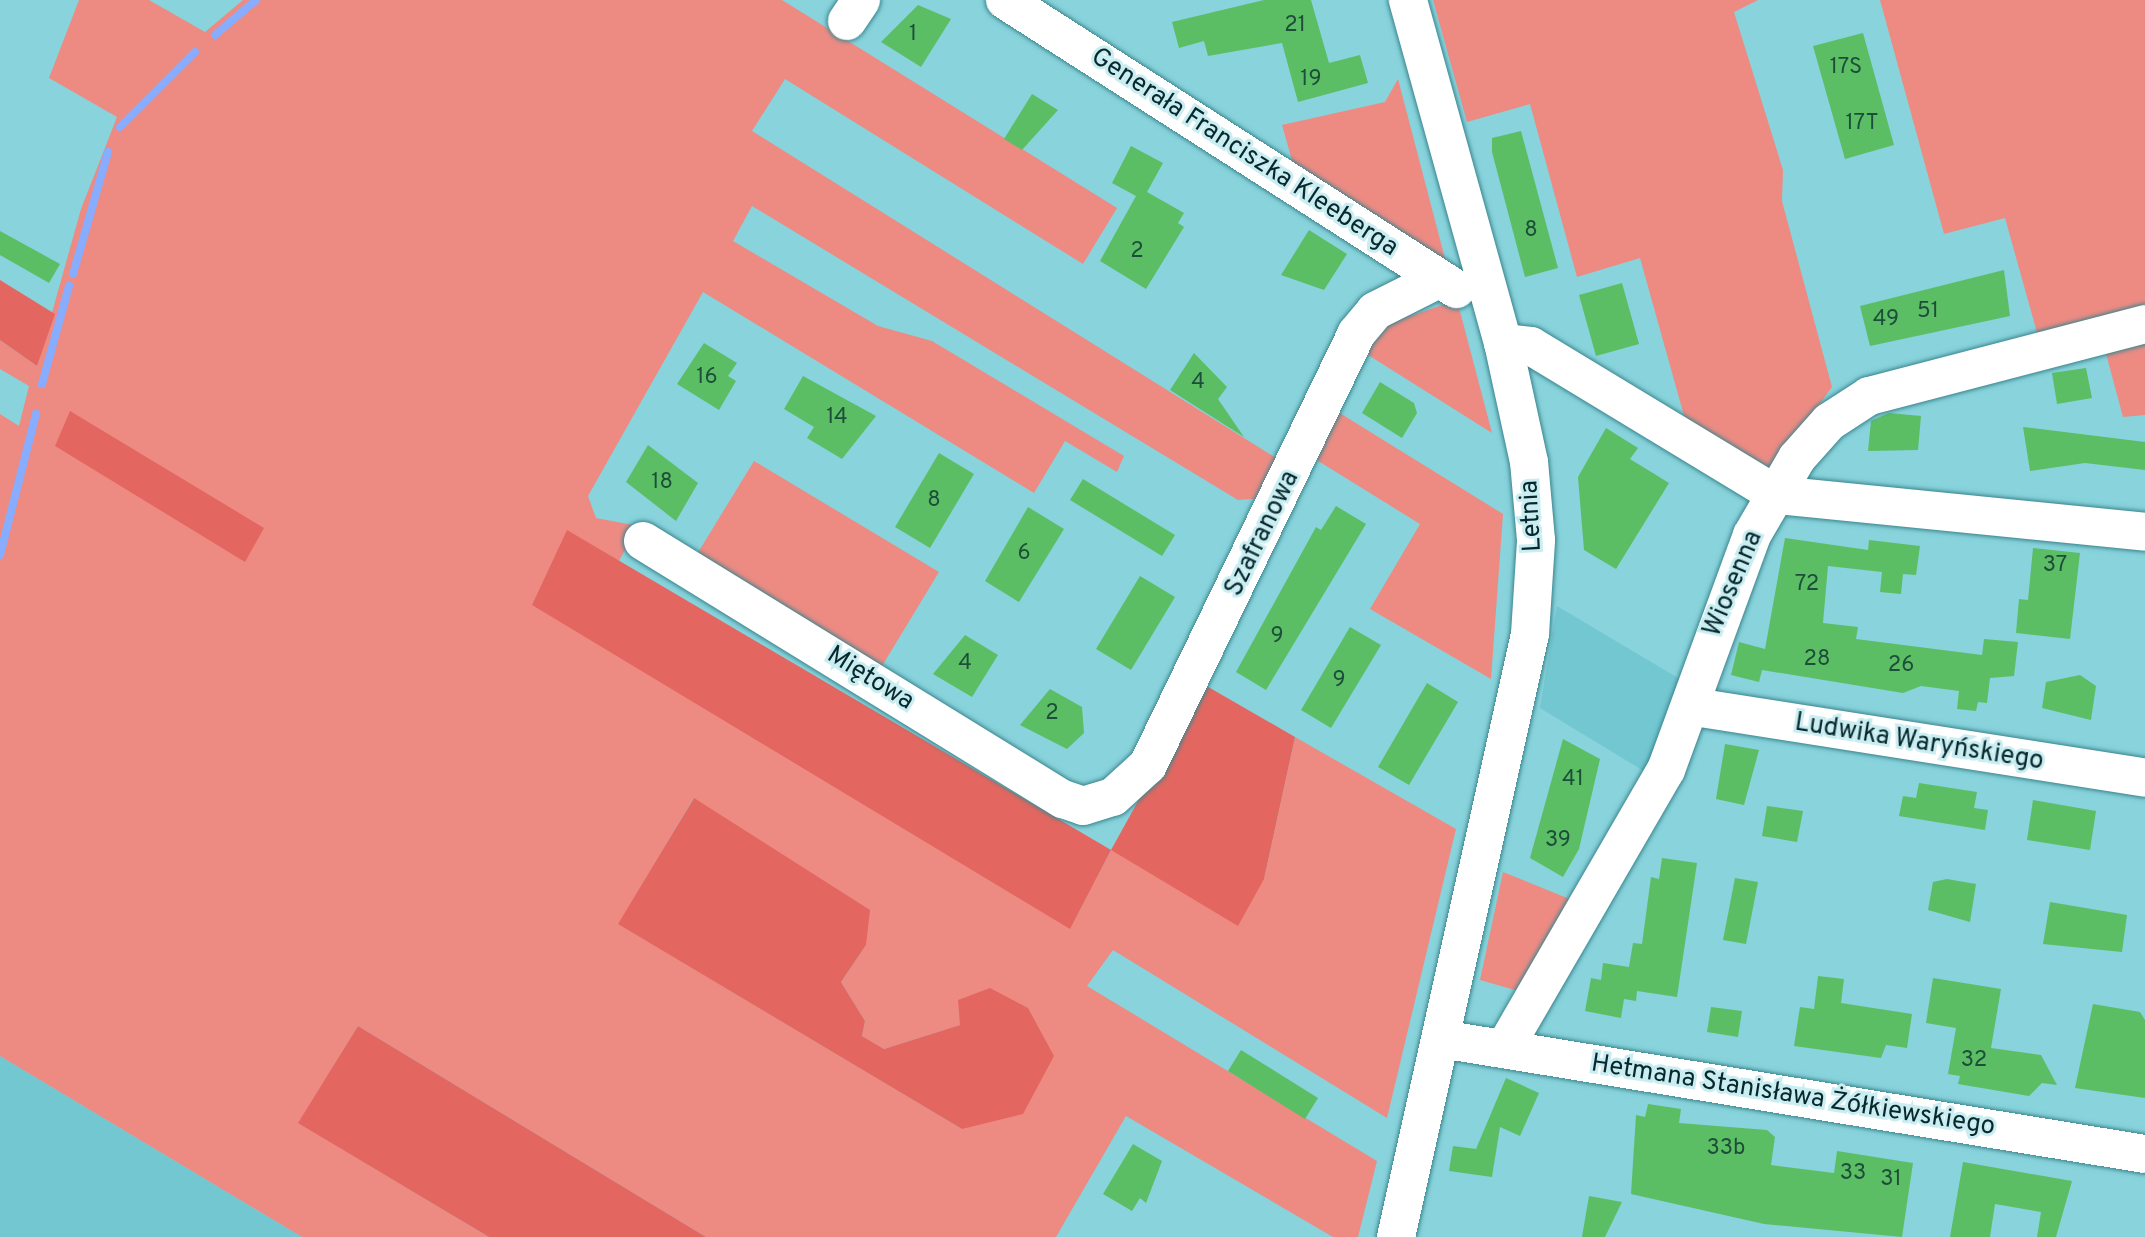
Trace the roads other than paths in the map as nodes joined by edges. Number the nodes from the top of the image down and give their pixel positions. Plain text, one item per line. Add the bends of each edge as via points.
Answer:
1 (1005, 0) edge
2 (1408, 0) edge
3 (1437, 280) junction
4 (1486, 288) junction
5 (2145, 324) edge
6 (1503, 343) junction
7 (1777, 495) junction
8 (2145, 532) edge
9 (643, 541) dead end
10 (1694, 707) junction
11 (2145, 778) edge
12 (1098, 802) joint
13 (1441, 1039) junction
14 (1504, 1049) junction
15 (2145, 1154) edge
16 (1396, 1237) edge

1 - 3 street, Generała Franciszka Kleeberga
2 - 4 street, Letnia
3 - 4 street, Generała Franciszka Kleeberga via 1461,292
3 - 12 street, Szafranowa via 1375,311 1356,334 1148,765 1113,797
4 - 6 street, Letnia
5 - 7 street, Wiosenna via 1869,396 1829,422
6 - 7 street via 1531,346
6 - 13 street, Letnia via 1534,504 1530,634
7 - 8 street
7 - 10 street, Wiosenna via 1731,585
9 - 12 street, Miętowa via 1063,799 1083,806
10 - 11 street, Ludwika Waryńskiego
10 - 14 street, Wiosenna via 1636,829
13 - 14 street, Hetmana Stanisława Żółkiewskiego
13 - 16 street
14 - 15 street, Hetmana Stanisława Żółkiewskiego

